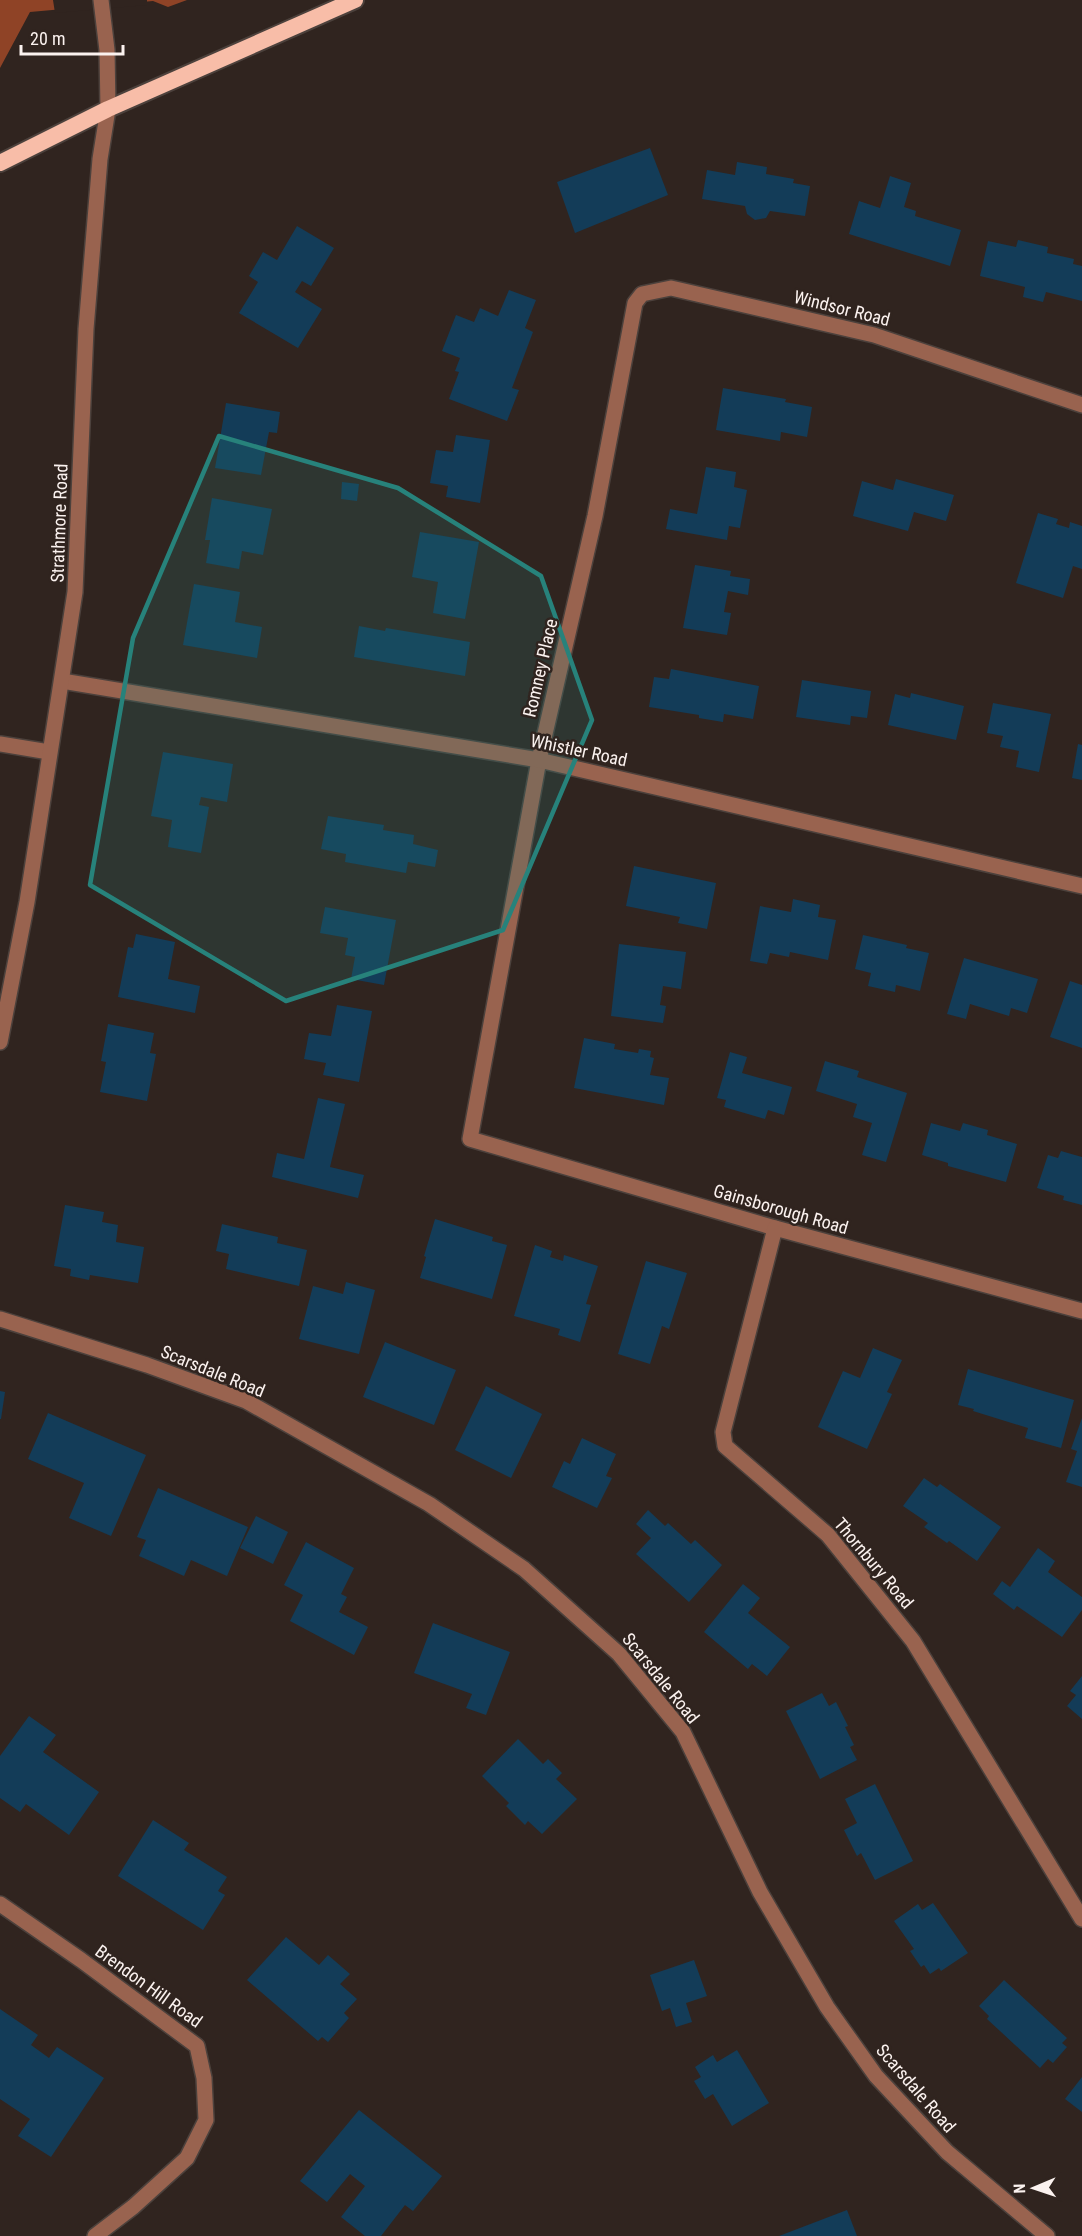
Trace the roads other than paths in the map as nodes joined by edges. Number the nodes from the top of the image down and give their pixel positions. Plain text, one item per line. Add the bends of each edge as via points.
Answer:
1 (355, 0) edge
2 (102, 5) edge
3 (108, 109) junction
4 (0, 163) edge
5 (627, 348) joint
6 (1082, 405) edge
7 (62, 681) junction
8 (0, 744) edge
9 (49, 752) junction
10 (539, 760) junction
11 (1082, 886) edge
12 (0, 1042) edge
13 (470, 1139) joint
14 (775, 1228) junction
15 (1082, 1311) edge
16 (0, 1319) edge
17 (0, 1904) edge
18 (1082, 1919) edge
19 (95, 2236) edge
20 (1047, 2236) edge

1 - 3 highway
2 - 3 street, Strathmore Road
3 - 4 highway
3 - 7 street, Strathmore Road via 86,329 75,592
5 - 6 street, Windsor Road via 635,303 642,294 671,288 874,335
5 - 10 street, Romney Place via 595,516
7 - 9 street, Strathmore Road
7 - 10 street, Whistler Road
8 - 9 street
9 - 12 street, Strathmore Road via 27,902
10 - 11 street, Whistler Road
10 - 13 street, Romney Place
13 - 14 street, Gainsborough Road
14 - 15 street, Gainsborough Road
14 - 18 street, Thornbury Road via 723,1432 725,1446 828,1535 913,1641
16 - 20 street, Scarsdale Road via 246,1401 429,1504 524,1569 620,1653 683,1732 760,1892 827,2007 876,2076 947,2152
17 - 19 street, Brendon Hill Road via 197,2046 204,2078 206,2120 187,2158 134,2207

